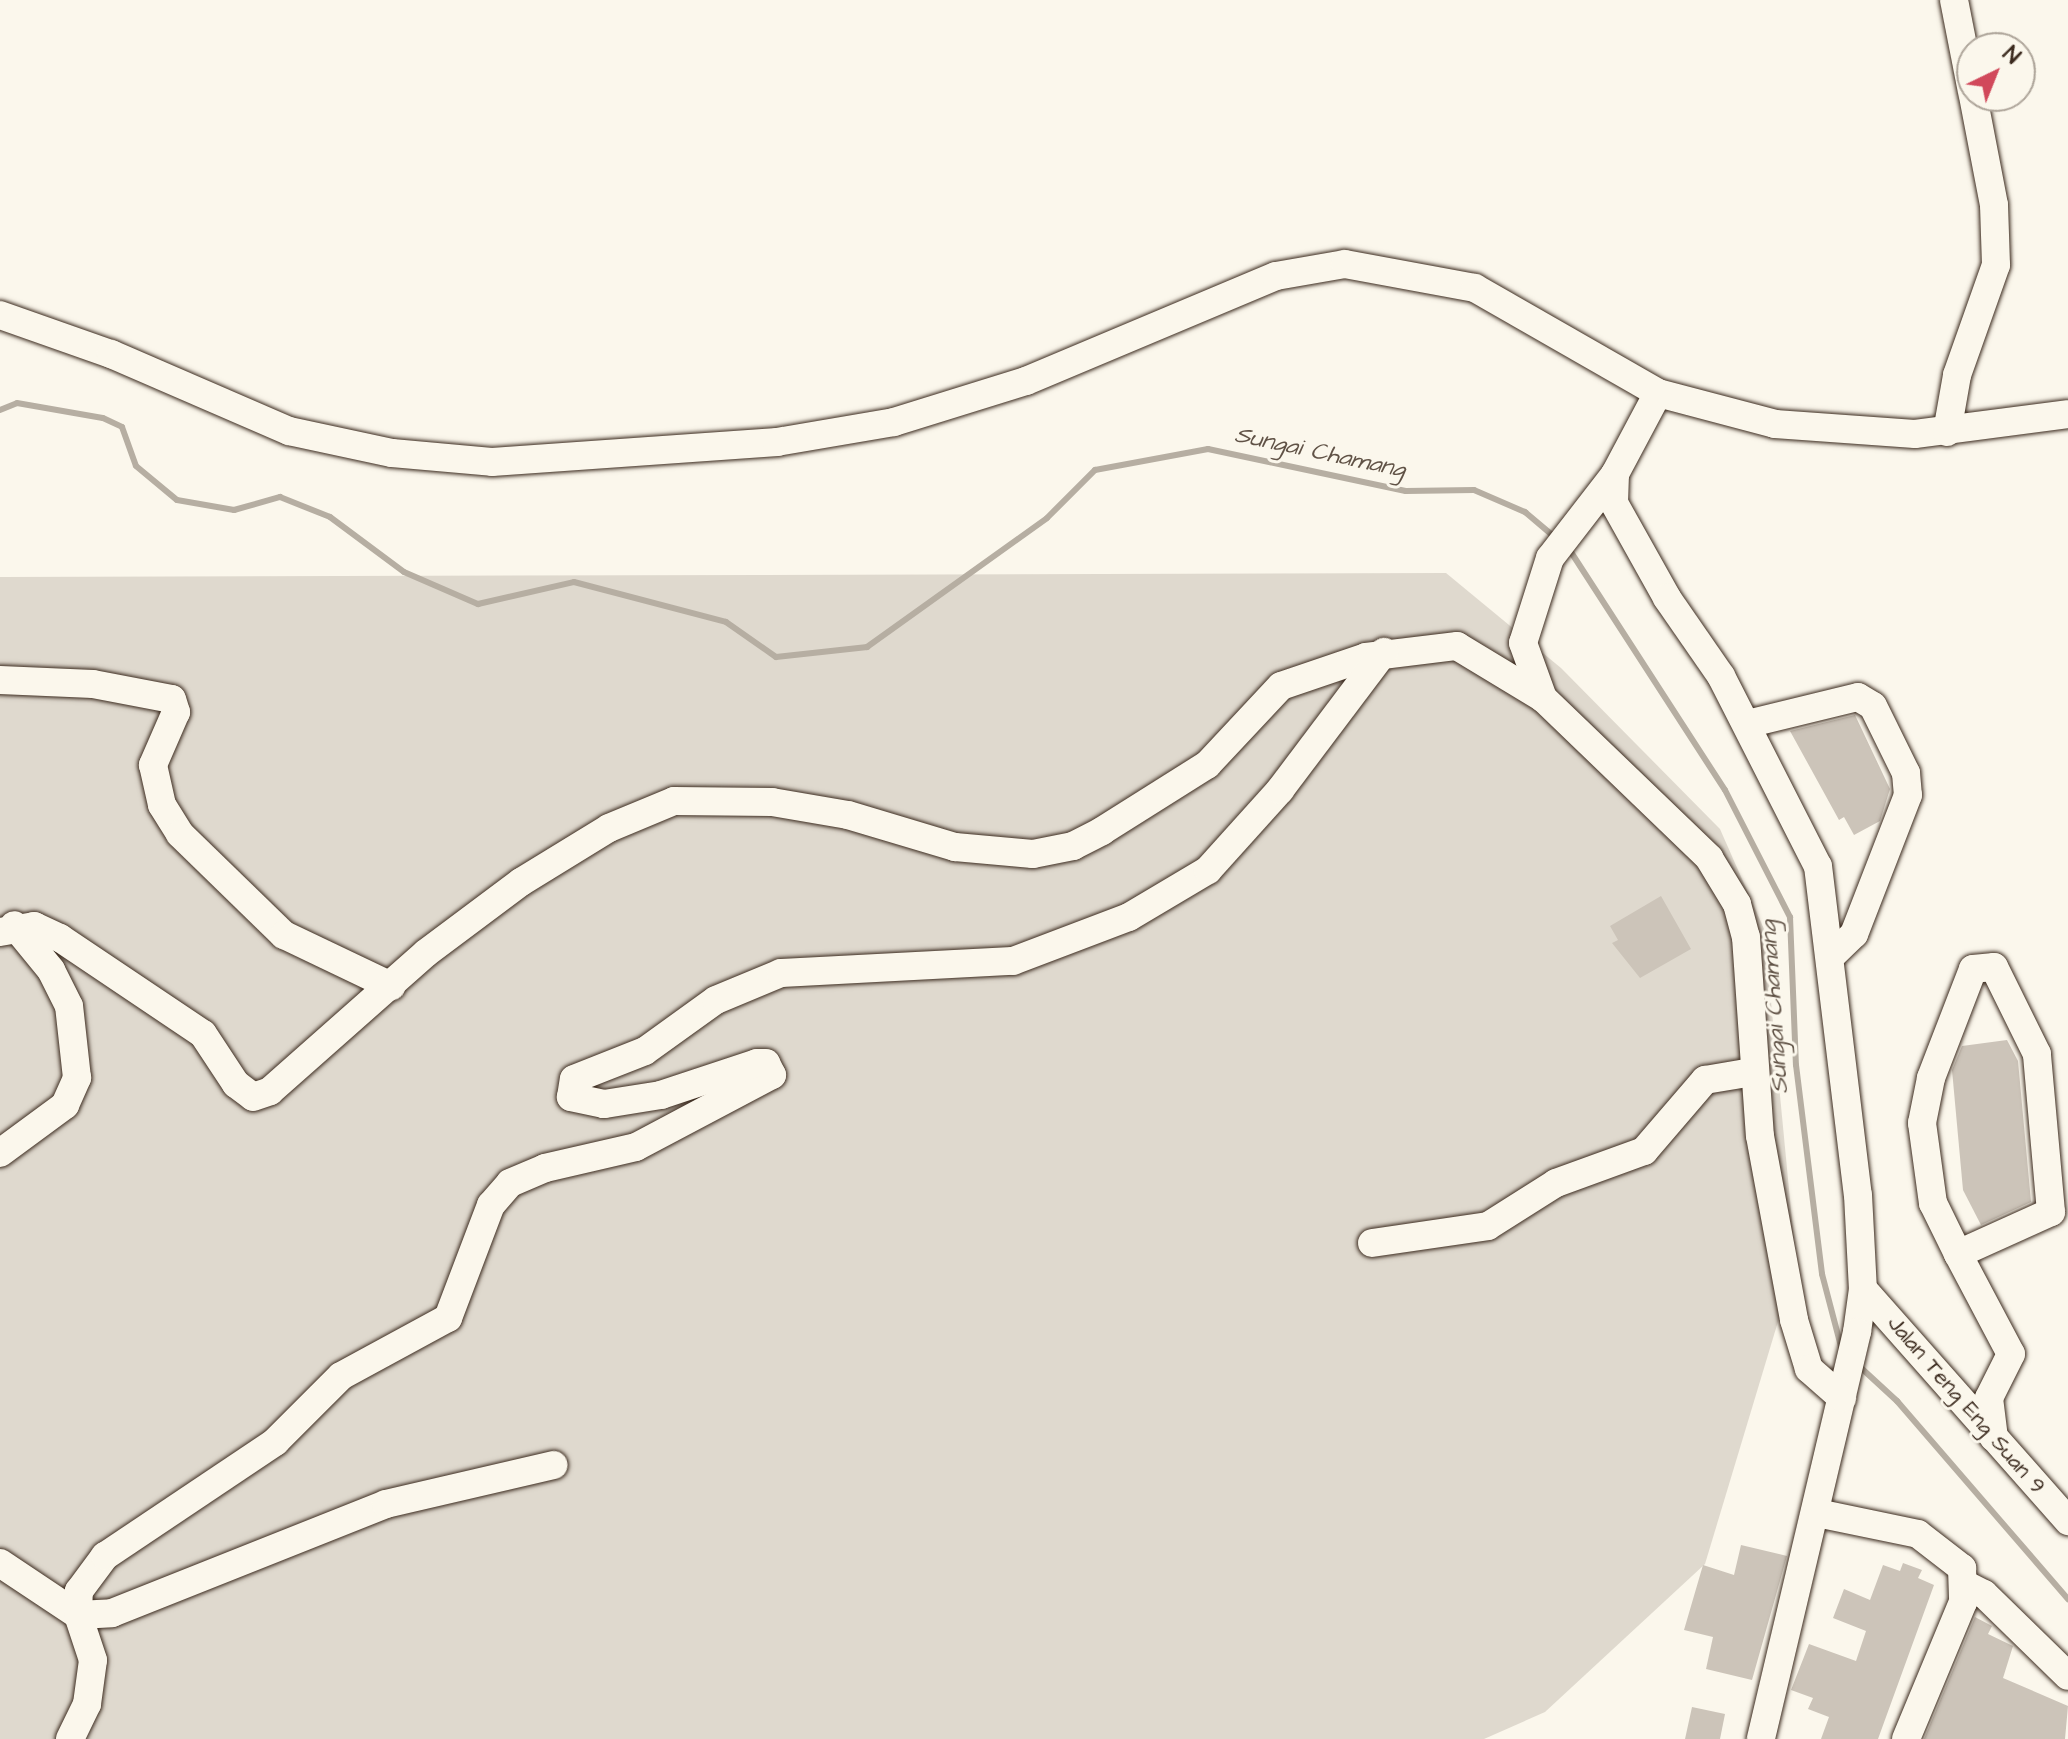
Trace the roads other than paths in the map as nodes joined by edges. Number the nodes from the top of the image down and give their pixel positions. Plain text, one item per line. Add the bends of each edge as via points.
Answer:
1 (1954, 0) edge
2 (1960, 32) edge
3 (1976, 112) edge
4 (0, 315) edge
5 (1658, 393) junction
6 (2068, 414) edge
7 (1947, 432) junction
8 (1615, 474) junction
9 (1384, 652) junction
10 (0, 680) edge
11 (1543, 698) junction
12 (1747, 724) junction
13 (7, 928) edge
14 (1831, 956) junction
15 (391, 986) junction
16 (1753, 1072) junction
17 (0, 1153) edge
18 (1372, 1243) dead end
19 (1958, 1254) junction
20 (1863, 1289) junction
21 (1999, 1371) junction
22 (1941, 1376) junction
23 (1842, 1398) junction
24 (1994, 1438) junction
25 (554, 1465) dead end
26 (1817, 1513) junction
27 (2068, 1521) edge
28 (0, 1563) edge
29 (1966, 1585) junction
30 (78, 1615) junction
31 (2068, 1676) edge
32 (70, 1739) edge
33 (1761, 1739) edge
34 (1906, 1739) edge

1 - 2 street
3 - 7 street via 1994,205 1996,265 1957,375
4 - 5 street via 111,354 289,431 392,453 492,462 777,442 894,422 1026,381 1276,276 1345,264 1475,288
5 - 7 street via 1775,424 1884,434
5 - 8 street
6 - 7 street
8 - 11 street via 1550,558 1523,643
8 - 12 street via 1614,503 1631,539
9 - 11 street via 1457,646
9 - 15 street via 1281,686 1207,765 1073,846 1033,854 955,847 848,815 772,802 674,801 609,828 521,882
9 - 30 street via 1280,790 1208,870 1129,917 1013,961 781,973 716,1000 645,1051 574,1079 567,1088 571,1097 604,1104 661,1095 757,1063 766,1063 772,1075 636,1147 545,1168 510,1183 491,1205 448,1318 341,1376 275,1442 105,1556 83,1579
10 - 15 street via 93,684 172,699 176,712 153,765 162,805 180,834 284,935
11 - 16 street via 1723,879 1746,937
12 - 14 street via 1818,866
12 - 14 street via 1858,697 1873,706 1906,773 1908,795 1854,934
13 - 15 street via 48,931 193,1027 248,1096 270,1091
13 - 17 street via 51,970 69,1006 77,1078 65,1105
14 - 20 street
16 - 18 street via 1705,1080 1644,1151 1556,1183 1488,1226
16 - 23 street via 1801,1348 1817,1381
19 - 19 street via 1933,1203 1922,1123 1931,1078 1973,969 1994,967 2037,1054 2051,1212
19 - 21 street via 2011,1354
20 - 22 street, Jalan Teng Eng Suan 9
20 - 23 street
21 - 22 street
21 - 24 street via 1989,1398
22 - 24 street, Jalan Teng Eng Suan 9
23 - 26 street
24 - 27 street, Jalan Teng Eng Suan 9
25 - 30 street via 386,1504 112,1613
26 - 29 street via 1918,1534 1953,1559
26 - 33 street
28 - 30 street
29 - 31 street via 1994,1603
29 - 34 street
30 - 32 street via 93,1660 87,1704

